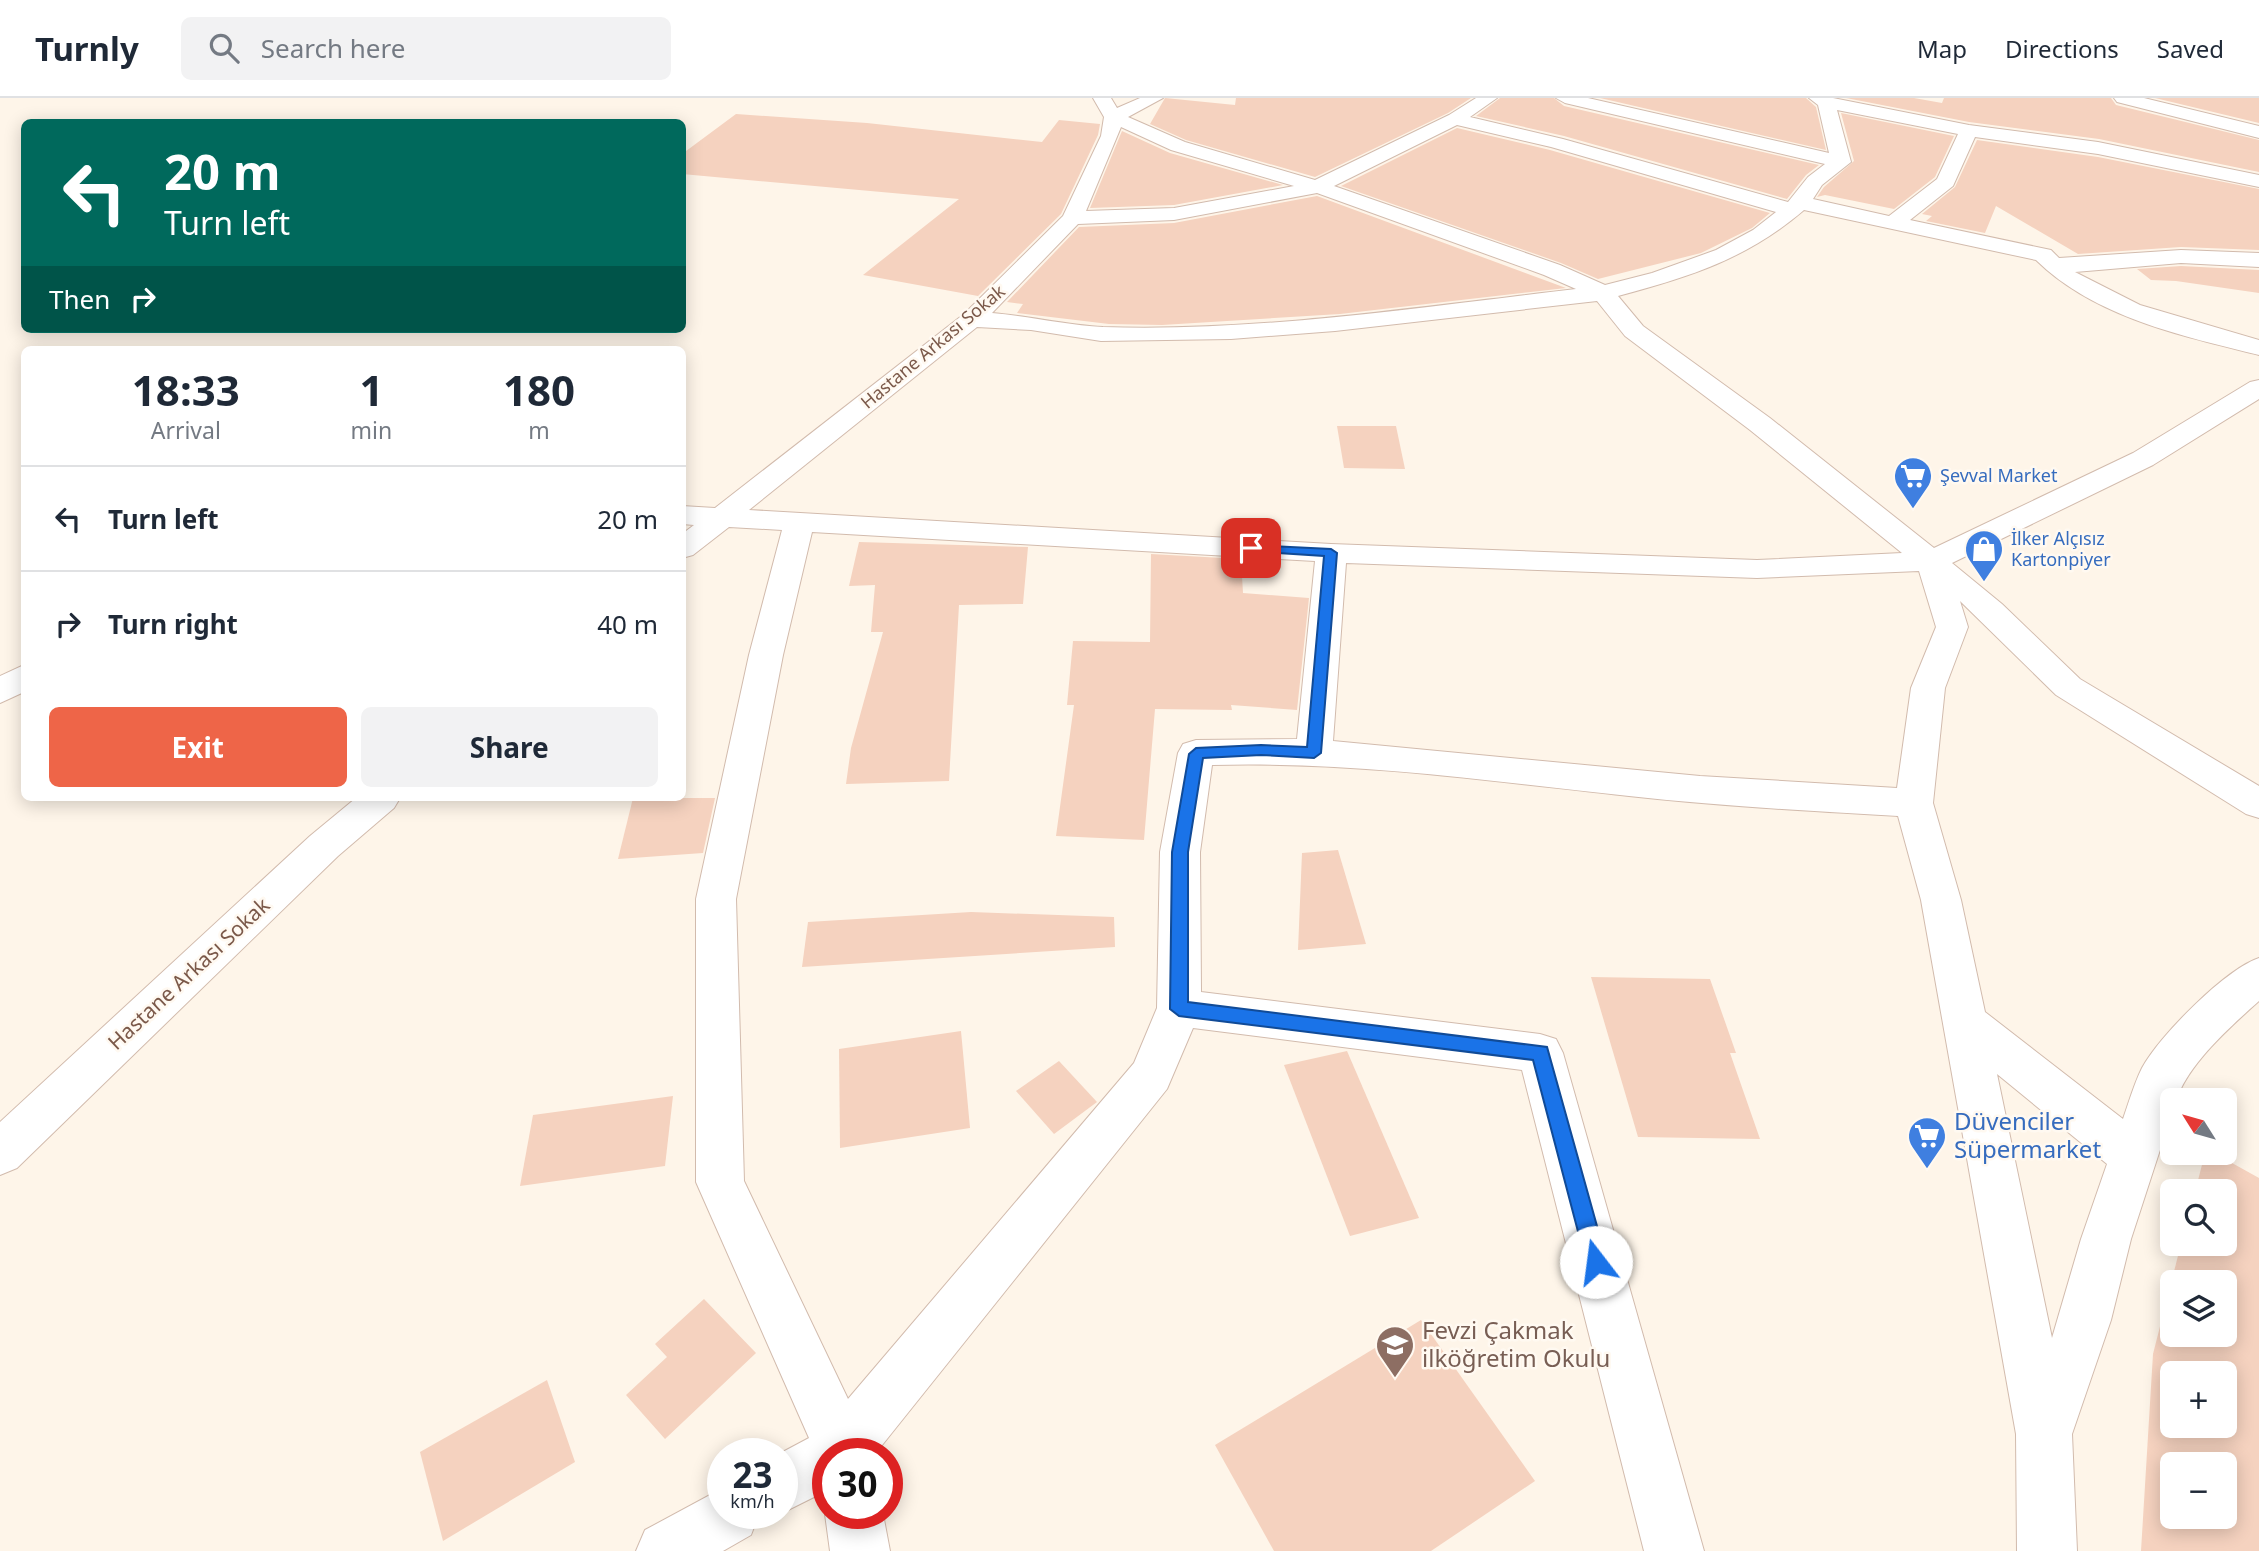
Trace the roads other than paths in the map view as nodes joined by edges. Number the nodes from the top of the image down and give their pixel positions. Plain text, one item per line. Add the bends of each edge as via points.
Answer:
1 (1154, 98) edge
2 (1488, 98) edge
3 (1565, 98) edge
4 (2123, 98) edge
5 (1822, 100) edge
6 (1689, 104) dead end
7 (1107, 107) edge
8 (1455, 120) junction
9 (1659, 121) junction
10 (2215, 121) junction
11 (2259, 125) edge
12 (1969, 131) junction
13 (2259, 132) edge
14 (1841, 162) junction
15 (2259, 181) edge
16 (1318, 187) junction
17 (1796, 206) junction
18 (1072, 218) junction
19 (1893, 223) junction
20 (2259, 260) edge
21 (2056, 265) junction
22 (1603, 293) junction
23 (972, 319) junction
24 (2259, 348) edge
25 (2259, 388) edge
26 (686, 515) edge
27 (724, 517) junction
28 (799, 523) junction
29 (686, 545) edge
30 (1331, 553) junction
31 (1931, 561) junction
32 (21, 678) edge
33 (0, 692) edge
34 (1314, 753) junction
35 (377, 801) edge
36 (1914, 803) junction
37 (2259, 804) edge
38 (2259, 975) edge
39 (1179, 1009) junction
40 (1962, 1020) junction
41 (0, 1153) edge
42 (2134, 1156) junction
43 (2044, 1434) junction
44 (830, 1438) edge
45 (850, 1438) edge
46 (707, 1527) edge
47 (856, 1529) edge
48 (666, 1551) edge
49 (860, 1551) edge
50 (1674, 1551) edge
51 (2047, 1551) edge

1 - 7 street
2 - 8 street
3 - 9 street
4 - 10 street
5 - 12 street
5 - 14 street
6 - 9 street
7 - 16 street via 1178,146
7 - 18 street, Hastane Arkası Sokak via 1110,136
8 - 16 street
8 - 17 street
9 - 14 street
10 - 11 street
10 - 13 street
12 - 15 street via 2098,148
12 - 19 street via 1947,182
14 - 17 street via 1815,181
16 - 18 street via 1174,214
16 - 22 street via 1552,270
17 - 19 street
17 - 22 street via 1724,255
18 - 23 street, Hastane Arkası Sokak
19 - 21 street via 2043,255
20 - 21 street via 2217,256
21 - 24 street via 2083,287 2113,301
22 - 23 street via 1231,332 1101,334
22 - 31 street via 1634,331 1760,424
23 - 27 street, Hastane Arkası Sokak
25 - 31 street via 2143,459
26 - 27 street
27 - 28 street
27 - 29 street, Hastane Arkası Sokak
28 - 30 street
28 - 44 street via 766,655 716,899 720,1182
30 - 31 street via 1757,569
30 - 34 street
31 - 36 street via 1952,627 1928,688
31 - 37 street via 1991,611 2068,687
32 - 33 street
34 - 36 street via 1699,790
34 - 39 street via 1196,754 1180,852
35 - 41 street, Hastane Arkası Sokak via 324,846
36 - 40 street via 1941,900
38 - 42 street via 2211,1017 2160,1079
39 - 45 street via 1151,1075
39 - 50 street via 1540,1053
40 - 42 street
40 - 43 street
42 - 43 street via 2085,1320
43 - 51 street
46 - 48 street
47 - 49 street

